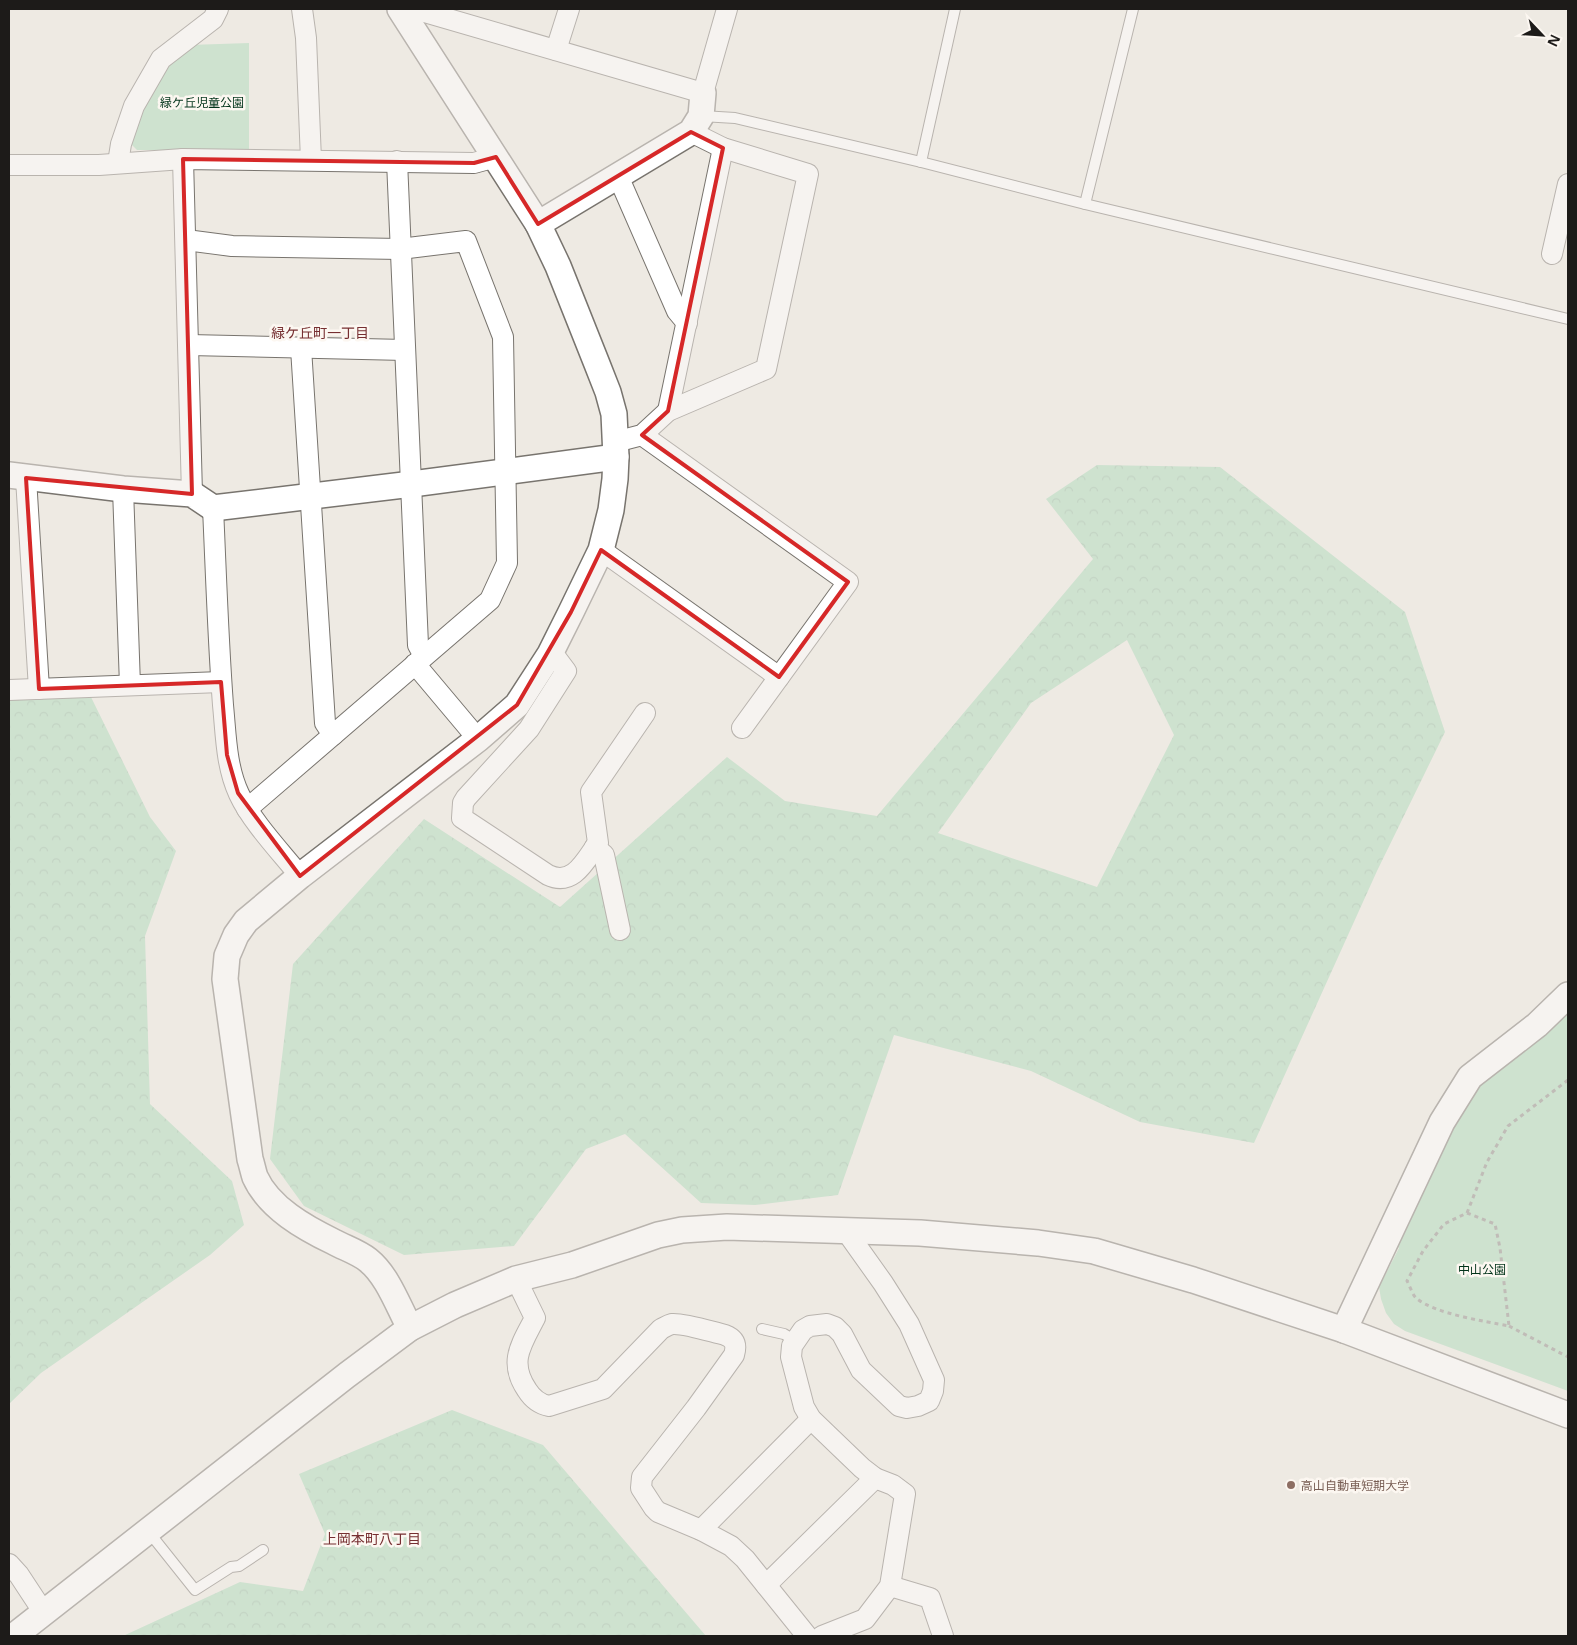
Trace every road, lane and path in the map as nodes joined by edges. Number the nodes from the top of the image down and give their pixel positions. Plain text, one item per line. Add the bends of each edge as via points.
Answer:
1 (218, 9) edge
2 (302, 9) edge
3 (400, 9) edge
4 (414, 9) edge
5 (569, 9) edge
6 (727, 9) edge
7 (955, 9) edge
8 (1133, 9) edge
9 (556, 50) junction
10 (698, 114) junction
11 (723, 148) junction
12 (496, 157) junction
13 (183, 159) junction
14 (311, 160) junction
15 (397, 161) junction
16 (921, 162) junction
17 (118, 163) junction
18 (9, 165) edge
19 (618, 176) junction
20 (1568, 184) edge
21 (1085, 204) junction
22 (538, 224) junction
23 (186, 240) junction
24 (400, 249) junction
25 (1552, 254) dead end
26 (1568, 319) edge
27 (687, 323) junction
28 (189, 346) junction
29 (301, 348) junction
30 (405, 350) junction
31 (668, 410) junction
32 (642, 435) junction
33 (616, 449) junction
34 (506, 471) junction
35 (18, 476) edge
36 (412, 484) junction
37 (123, 489) junction
38 (192, 494) junction
39 (311, 496) junction
40 (213, 508) junction
41 (601, 550) junction
42 (551, 651) junction
43 (420, 660) junction
44 (779, 677) junction
45 (221, 682) junction
46 (130, 685) junction
47 (40, 689) junction
48 (9, 690) edge
49 (646, 713) dead end
50 (742, 728) dead end
51 (333, 735) junction
52 (478, 739) junction
53 (247, 809) junction
54 (595, 847) junction
55 (300, 876) junction
56 (620, 930) dead end
57 (1568, 995) edge
58 (1568, 1080) edge
59 (1467, 1213) junction
60 (846, 1231) junction
61 (516, 1279) junction
62 (1509, 1326) junction
63 (410, 1328) junction
64 (762, 1329) dead end
65 (1344, 1330) junction
66 (794, 1340) junction
67 (1568, 1357) edge
68 (1568, 1415) edge
69 (811, 1419) junction
70 (875, 1478) junction
71 (700, 1530) junction
72 (148, 1531) junction
73 (263, 1550) dead end
74 (9, 1564) edge
75 (766, 1585) junction
76 (890, 1586) junction
77 (44, 1612) junction
78 (14, 1636) edge
79 (807, 1636) edge
80 (822, 1636) edge
81 (943, 1636) edge

1 - 17 street via 214,19 161,59 131,113
2 - 14 street
3 - 12 street
4 - 9 street
5 - 9 street
6 - 10 street
7 - 16 lane
8 - 21 lane
9 - 10 street
10 - 11 street
10 - 16 lane via 735,118
10 - 19 street
11 - 27 street
11 - 31 street via 808,174 766,369
12 - 15 street via 474,163
12 - 22 street
13 - 14 street
13 - 17 street
13 - 23 street
14 - 15 street
15 - 24 street
16 - 21 lane
17 - 18 street via 99,166
19 - 22 street
19 - 27 street via 677,311
20 - 25 street
21 - 26 lane
22 - 33 street via 608,392 614,414
23 - 24 street via 232,246
23 - 28 street
24 - 30 street
24 - 34 street via 466,241 503,337
27 - 31 street
28 - 29 street
28 - 38 street
29 - 30 street
29 - 39 street
30 - 36 street
31 - 32 street
32 - 33 street
32 - 44 street via 848,582
33 - 34 street
33 - 41 street via 611,510
34 - 36 street
34 - 43 street via 507,563 490,600
35 - 37 street
35 - 47 street
36 - 39 street
36 - 43 street
37 - 38 street
37 - 46 street
38 - 40 street
39 - 40 street
39 - 51 street via 325,723
40 - 45 street
41 - 42 street
41 - 44 street
42 - 52 street via 517,705
42 - 54 street via 566,671 529,729 466,798 462,818 556,879 562,880 577,872
43 - 51 street
43 - 52 street
44 - 50 street
45 - 46 street
45 - 53 street via 227,755 238,793
46 - 47 street
47 - 48 street
49 - 54 street via 591,792 598,843
51 - 53 street
52 - 55 street
53 - 55 street
54 - 56 street via 604,855
55 - 63 street via 246,921 227,956 226,979 250,1159 266,1195 282,1209 305,1227 359,1253 377,1269
57 - 65 street via 1537,1025 1470,1077 1442,1122
58 - 59 path via 1508,1126 1487,1162
59 - 62 path via 1495,1224
59 - 62 path via 1444,1224 1423,1250 1407,1281 1414,1297 1427,1305 1465,1318
60 - 61 street via 727,1227 682,1230
60 - 65 street via 1001,1239 1094,1250
60 - 66 street via 909,1324 934,1380 929,1401 908,1408 899,1406 861,1370 835,1327 827,1324 810,1326
61 - 63 street
61 - 71 street via 535,1318 522,1343 517,1370 530,1394 545,1405 603,1389 661,1329 674,1324 725,1335 735,1342 734,1355 642,1477 641,1488 658,1512
62 - 67 path
63 - 72 street
64 - 66 lane
65 - 68 street
66 - 69 street via 791,1357 804,1407
69 - 70 street
69 - 71 street
70 - 75 street
70 - 76 street via 905,1494
71 - 75 street via 731,1546
72 - 73 lane via 195,1590
72 - 77 street
74 - 77 street
75 - 79 street
76 - 80 street via 866,1619
76 - 81 street via 930,1598
77 - 78 street

